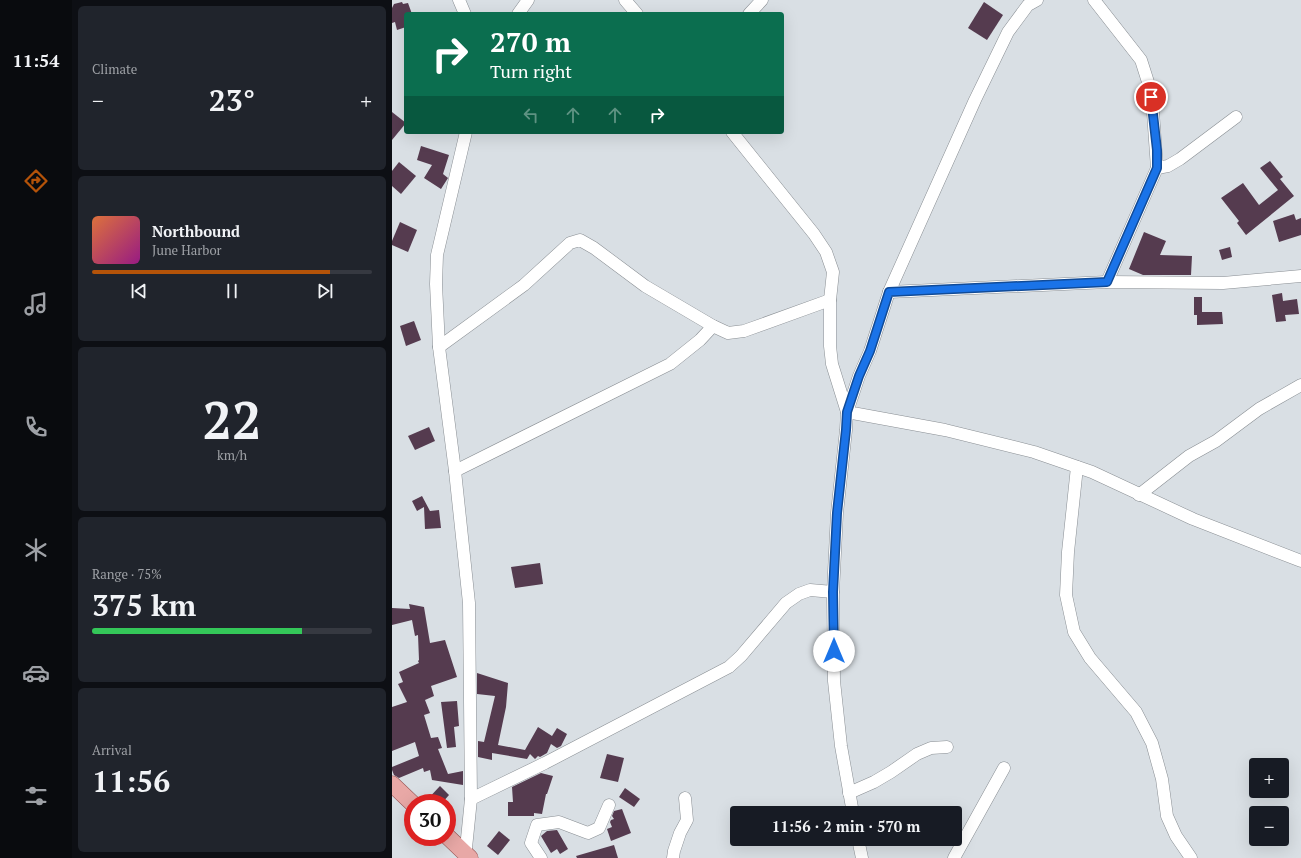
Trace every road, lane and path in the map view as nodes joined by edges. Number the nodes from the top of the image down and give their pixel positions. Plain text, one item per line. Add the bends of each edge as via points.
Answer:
1 (459, 0) edge
2 (528, 0) edge
3 (625, 0) edge
4 (762, 0) edge
5 (1037, 0) edge
6 (1094, 0) edge
7 (464, 12) edge
8 (519, 12) edge
9 (635, 12) edge
10 (750, 12) edge
11 (1236, 117) dead end
12 (466, 134) edge
13 (734, 134) edge
14 (1157, 168) junction
15 (1301, 276) edge
16 (1107, 282) junction
17 (889, 292) junction
18 (830, 300) junction
19 (714, 326) junction
20 (439, 347) junction
21 (1301, 385) edge
22 (847, 412) junction
23 (1077, 467) junction
24 (455, 471) junction
25 (1140, 495) junction
26 (1301, 561) edge
27 (833, 592) junction
28 (947, 747) dead end
29 (1004, 768) dead end
30 (394, 790) edge
31 (849, 793) junction
32 (404, 797) edge
33 (685, 798) dead end
34 (471, 799) junction
35 (609, 805) dead end
36 (852, 806) edge
37 (456, 845) edge
38 (859, 846) edge
39 (467, 857) edge
40 (541, 858) edge
41 (673, 858) edge
42 (862, 858) edge
43 (954, 858) edge
44 (1191, 858) edge

1 - 7 street
2 - 8 street
3 - 9 street
4 - 10 street
5 - 17 street via 1028,5 1008,32
6 - 14 street via 1141,60 1154,112
11 - 14 street via 1180,159 1168,166
12 - 20 street via 437,256
13 - 18 street via 826,252 833,272
14 - 16 street
15 - 16 street via 1223,283
16 - 17 street
17 - 22 street
18 - 19 street via 744,332 728,333
18 - 22 street via 830,346
19 - 20 street via 645,286 580,240 570,243 524,285
19 - 24 street via 670,364
20 - 24 street
21 - 25 street via 1259,409 1216,441 1189,456
22 - 23 street via 945,430 1034,452
22 - 27 street via 837,513
23 - 25 street
23 - 44 street via 1066,595 1074,632 1090,658 1136,712 1152,743 1162,779 1167,816 1176,836
24 - 34 street via 469,603
25 - 26 street via 1193,520
27 - 31 street via 834,681
27 - 34 street via 810,590 799,594 786,603 729,667
28 - 31 street via 931,748 917,754 892,772
29 - 43 street
30 - 32 main road
31 - 36 street
33 - 41 street via 687,820 680,833
34 - 39 street
35 - 40 street via 599,828 588,833 559,822 537,825 531,843
37 - 39 main road
38 - 42 street

